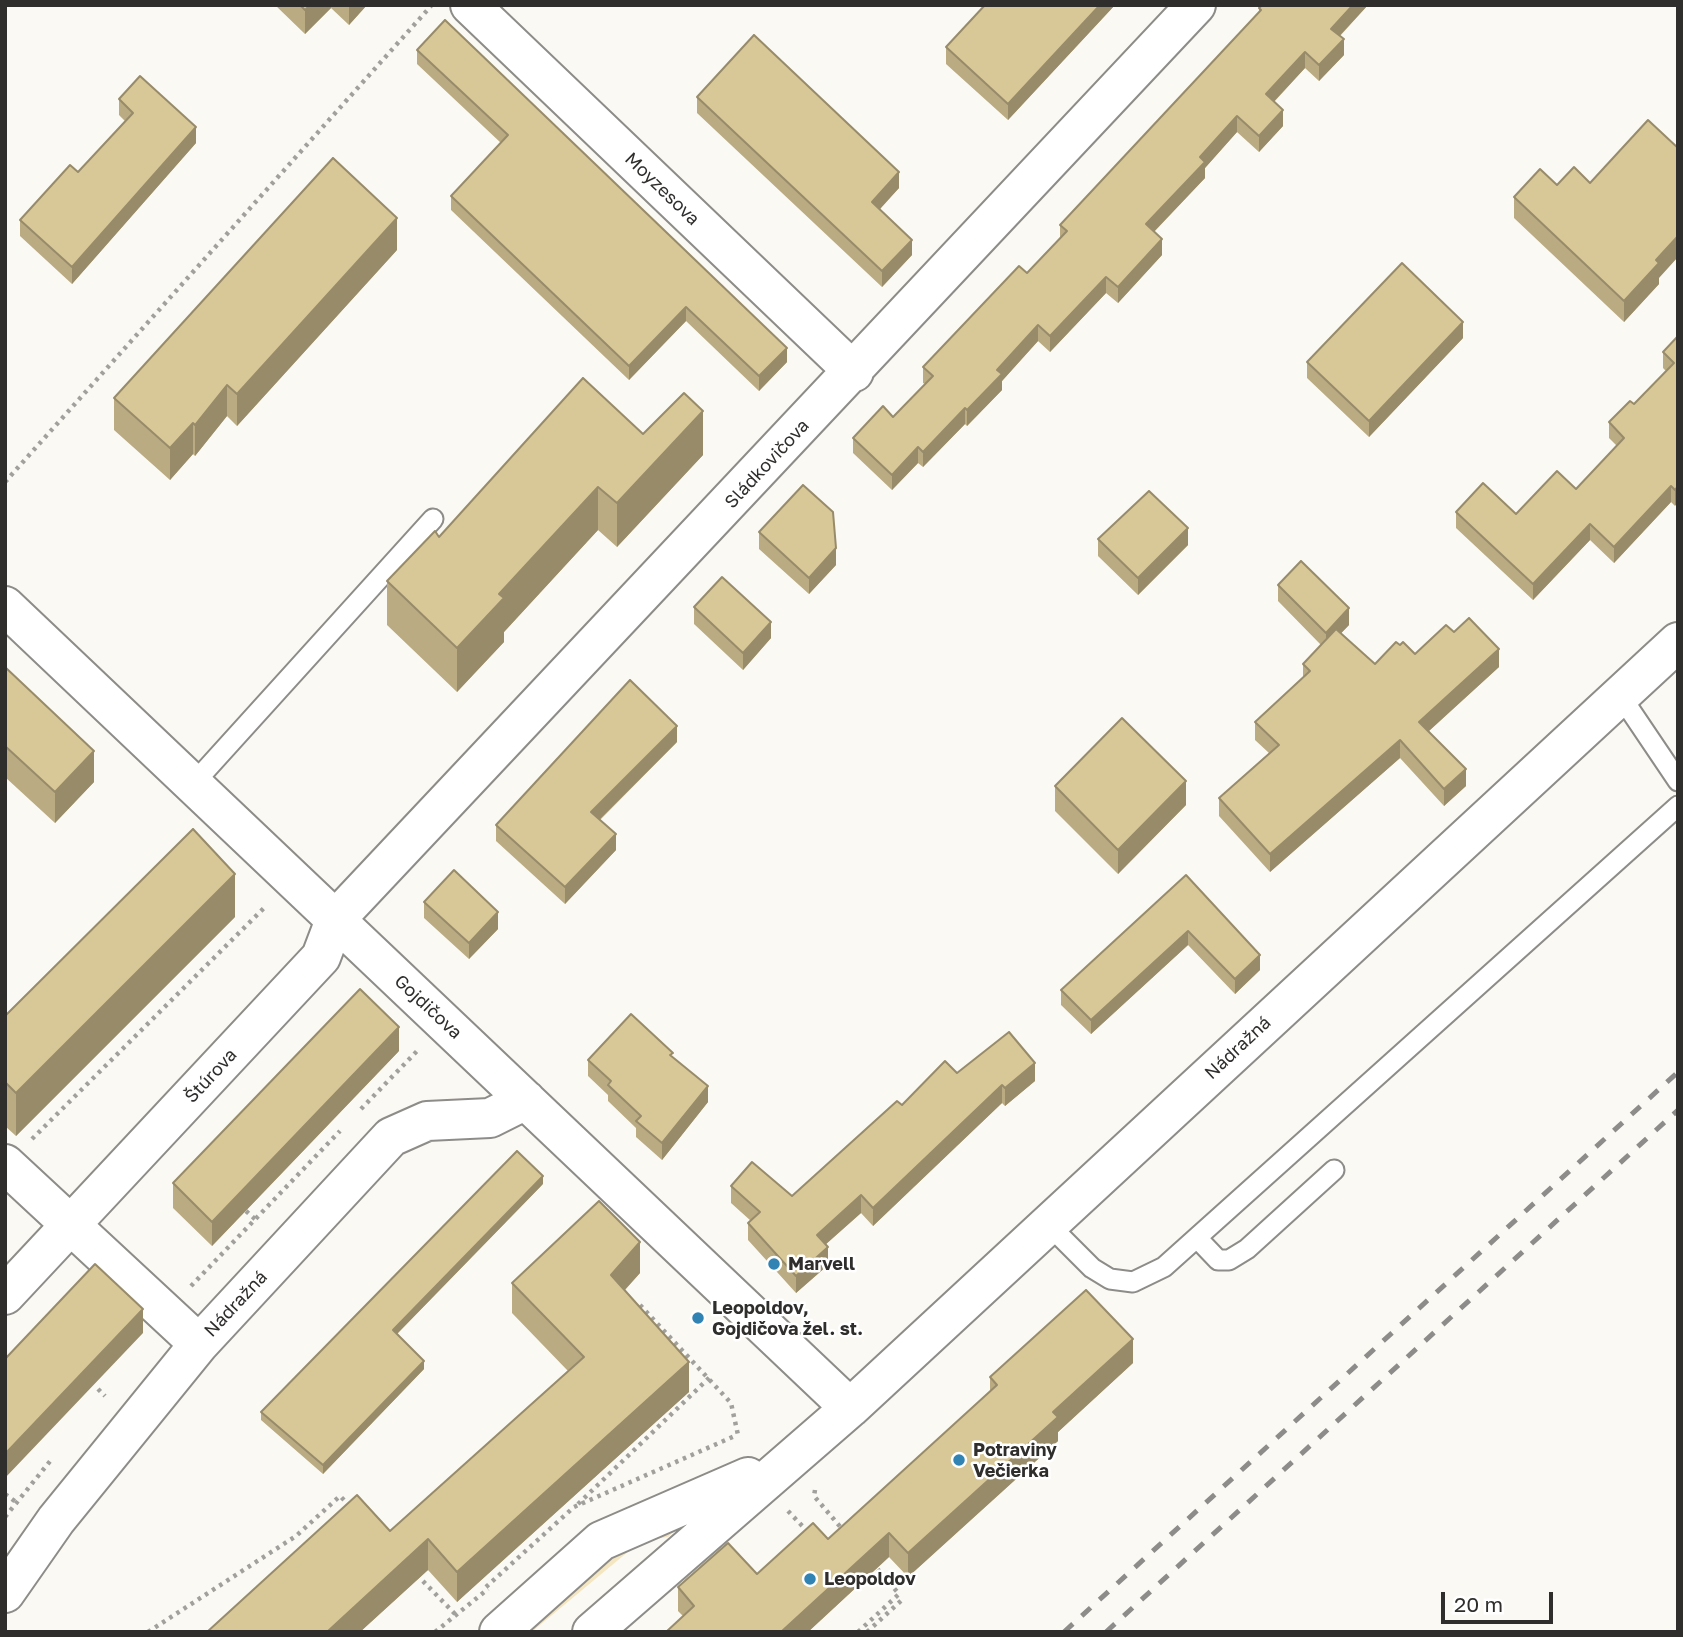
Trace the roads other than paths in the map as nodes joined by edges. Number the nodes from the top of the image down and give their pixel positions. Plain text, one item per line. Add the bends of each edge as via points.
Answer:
1 (470, 5) edge
2 (1196, 5) edge
3 (854, 372) junction
4 (433, 519) dead end
5 (5, 606) edge
6 (1678, 642) edge
7 (1620, 695) junction
8 (1678, 781) edge
9 (193, 784) junction
10 (1678, 806) edge
11 (335, 920) junction
12 (526, 1100) junction
13 (6, 1164) edge
14 (1334, 1170) dead end
15 (1048, 1224) junction
16 (73, 1225) junction
17 (1196, 1238) junction
18 (5, 1295) edge
19 (199, 1344) junction
20 (850, 1408) junction
21 (796, 1452) junction
22 (5, 1593) edge
23 (499, 1632) edge
24 (592, 1632) edge

1 - 3 street, Moyzesova
2 - 3 street, Sládkovičova
3 - 11 street, Sládkovičova
4 - 9 lane
5 - 9 street, Gojdičova
6 - 7 street, Nádražná
7 - 8 lane
7 - 15 street, Nádražná
9 - 11 street, Gojdičova
10 - 17 lane
11 - 12 street, Gojdičova
11 - 16 street, Štúrova via 321,957
12 - 19 street, Nádražná via 490,1118 426,1121 391,1137
12 - 20 street, Gojdičova
13 - 16 street
14 - 17 lane via 1229,1260 1214,1257
15 - 17 lane via 1092,1268 1110,1279 1133,1282 1164,1267
15 - 20 street, Nádražná
16 - 18 street, Štúrova
16 - 19 street
19 - 22 street, Nádražná via 56,1520
20 - 21 street, Nádražná
21 - 23 street, Nádražná via 728,1488 601,1541
21 - 24 street, Nádražná

